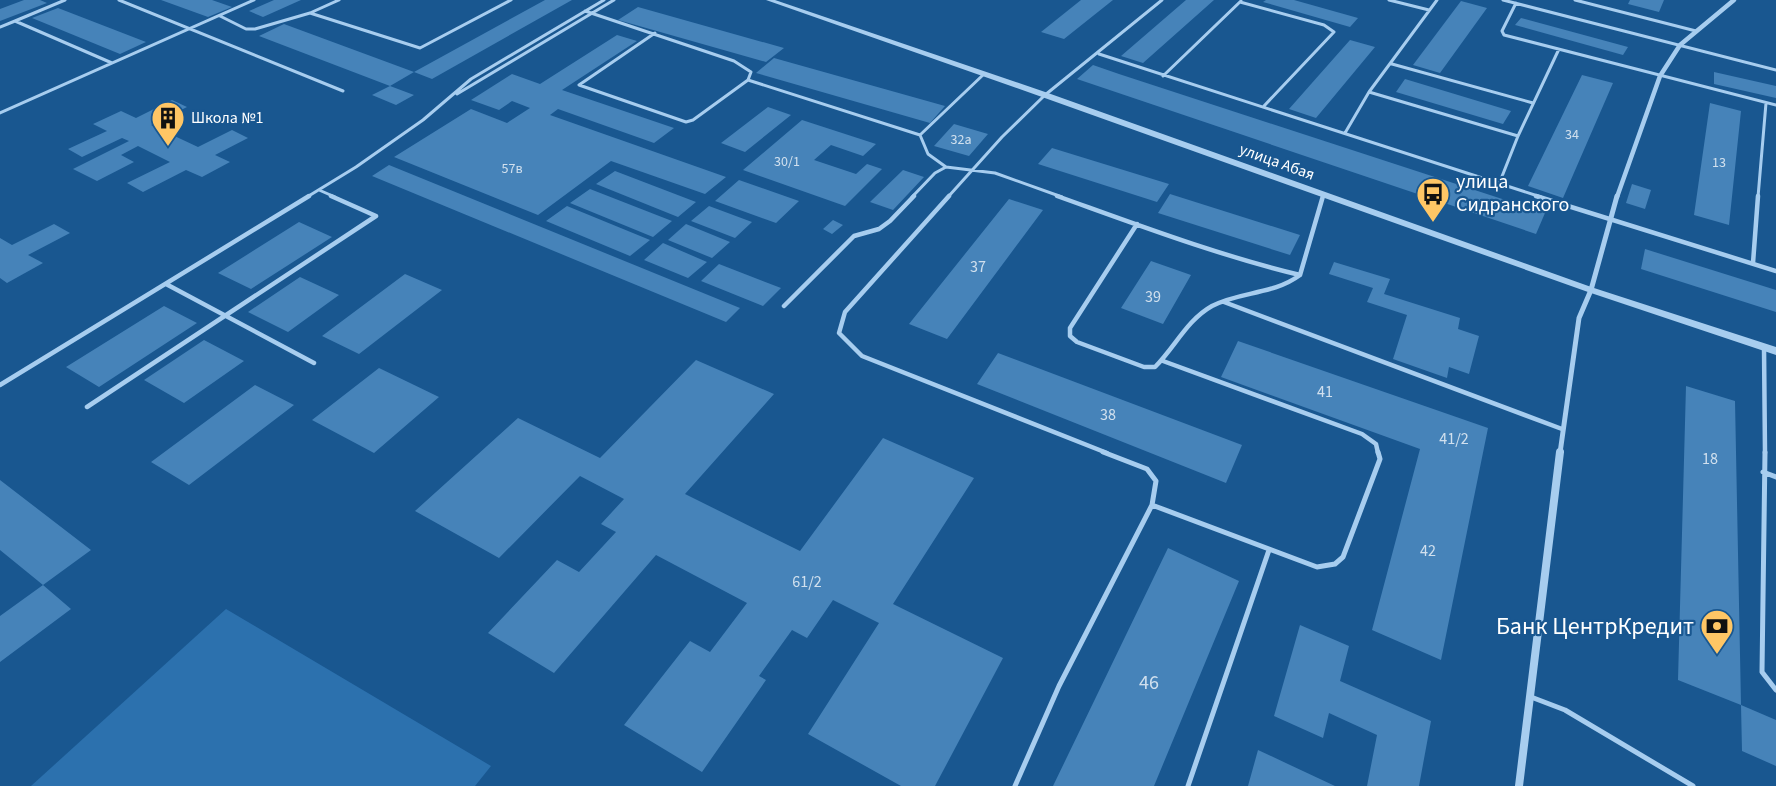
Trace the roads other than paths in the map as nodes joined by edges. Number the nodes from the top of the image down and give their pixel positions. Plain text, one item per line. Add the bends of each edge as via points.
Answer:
1 (65, 0) edge
2 (119, 0) edge
3 (254, 0) edge
4 (339, 0) edge
5 (511, 0) edge
6 (604, 0) edge
7 (614, 0) edge
8 (769, 0) edge
9 (1162, 0) edge
10 (1389, 0) edge
11 (1437, 0) edge
12 (1503, 0) edge
13 (1575, 0) edge
14 (1610, 0) edge
15 (1734, 0) edge
16 (1241, 1) edge
17 (1516, 3) junction
18 (1606, 8) junction
19 (1429, 10) junction
20 (585, 11) junction
21 (310, 13) junction
22 (592, 13) junction
23 (220, 16) junction
24 (15, 21) junction
25 (0, 27) edge
26 (189, 30) junction
27 (1696, 31) junction
28 (655, 33) junction
29 (1680, 45) junction
30 (1559, 49) junction
31 (1099, 54) junction
32 (112, 63) junction
33 (1392, 64) junction
34 (1776, 70) edge
35 (984, 74) junction
36 (1163, 76) junction
37 (1660, 76) junction
38 (748, 80) junction
39 (343, 91) dead end
40 (1369, 92) junction
41 (1046, 95) junction
42 (449, 98) junction
43 (1533, 103) junction
44 (1766, 103) junction
45 (1776, 105) edge
46 (1264, 106) junction
47 (0, 113) edge
48 (1345, 133) junction
49 (920, 135) junction
50 (1518, 136) junction
51 (946, 167) junction
52 (972, 169) junction
53 (1499, 184) junction
54 (319, 190) junction
55 (1323, 195) junction
56 (1609, 218) junction
57 (1137, 224) junction
58 (1753, 263) junction
59 (1776, 271) edge
60 (1300, 275) junction
61 (166, 284) junction
62 (1591, 290) junction
63 (1224, 303) junction
64 (784, 306) dead end
65 (226, 316) junction
66 (1764, 347) junction
67 (1776, 351) edge
68 (1163, 361) junction
69 (314, 363) dead end
70 (0, 385) edge
71 (87, 407) dead end
72 (1562, 429) junction
73 (1763, 472) junction
74 (1776, 477) edge
75 (1152, 505) junction
76 (1269, 550) junction
77 (1776, 690) edge
78 (1531, 697) junction
79 (1015, 786) edge
80 (1188, 786) edge
81 (1519, 786) edge
82 (1693, 786) edge

1 - 24 lane
2 - 26 lane
3 - 23 lane
4 - 21 lane
5 - 21 lane via 420,48
6 - 20 lane
7 - 22 lane
8 - 35 street, улица Абая
9 - 31 lane
10 - 19 lane
11 - 19 lane
12 - 17 lane
13 - 18 lane
14 - 18 lane
15 - 27 street
16 - 36 lane
16 - 46 lane via 1324,25 1334,32
17 - 29 lane
17 - 30 lane via 1502,31 1504,35
18 - 27 lane
19 - 33 lane
20 - 22 lane
20 - 42 lane via 471,79
21 - 23 lane via 250,29
22 - 28 lane
22 - 42 lane
23 - 26 lane
24 - 25 lane
24 - 32 lane
26 - 32 lane
26 - 39 lane
27 - 29 street
28 - 38 lane via 744,65 751,72
28 - 38 lane via 579,85 686,122
29 - 34 lane
29 - 37 street
30 - 37 lane
30 - 43 lane
31 - 36 lane
31 - 41 lane
32 - 47 lane
33 - 40 lane
33 - 43 lane
35 - 41 street, улица Абая
35 - 49 lane
36 - 46 lane
37 - 44 lane
37 - 56 street
38 - 49 lane
40 - 48 lane
40 - 50 lane
41 - 52 lane
41 - 55 street, улица Абая
42 - 54 lane
43 - 50 lane
44 - 45 lane
44 - 58 lane
46 - 48 lane
48 - 53 lane
49 - 51 lane via 922,148 932,160
50 - 53 lane
51 - 52 lane
51 - 64 lane via 890,221 879,229 854,236
52 - 57 lane via 995,173
52 - 75 lane via 845,312 839,333 862,356 1147,469 1158,483
53 - 56 lane
54 - 61 lane
54 - 65 lane via 376,216
55 - 60 lane
55 - 62 street, улица Абая
56 - 58 lane
56 - 62 street
57 - 60 lane via 1250,263
57 - 68 lane via 1070,328 1070,336 1144,367 1155,367
58 - 59 lane
60 - 63 lane via 1290,285
61 - 65 lane
61 - 70 lane
62 - 66 street, улица Абая
62 - 72 street via 1579,318
63 - 68 lane via 1205,310 1182,330
63 - 72 lane
65 - 69 lane
65 - 71 lane
66 - 67 street, улица Абая
66 - 73 lane
68 - 76 lane via 1362,434 1376,444 1380,459 1343,557 1335,564 1317,567
72 - 78 street
73 - 74 lane
73 - 77 lane via 1762,672
75 - 76 lane
75 - 79 lane via 1059,686
76 - 80 lane
78 - 81 street
78 - 82 lane via 1565,710

